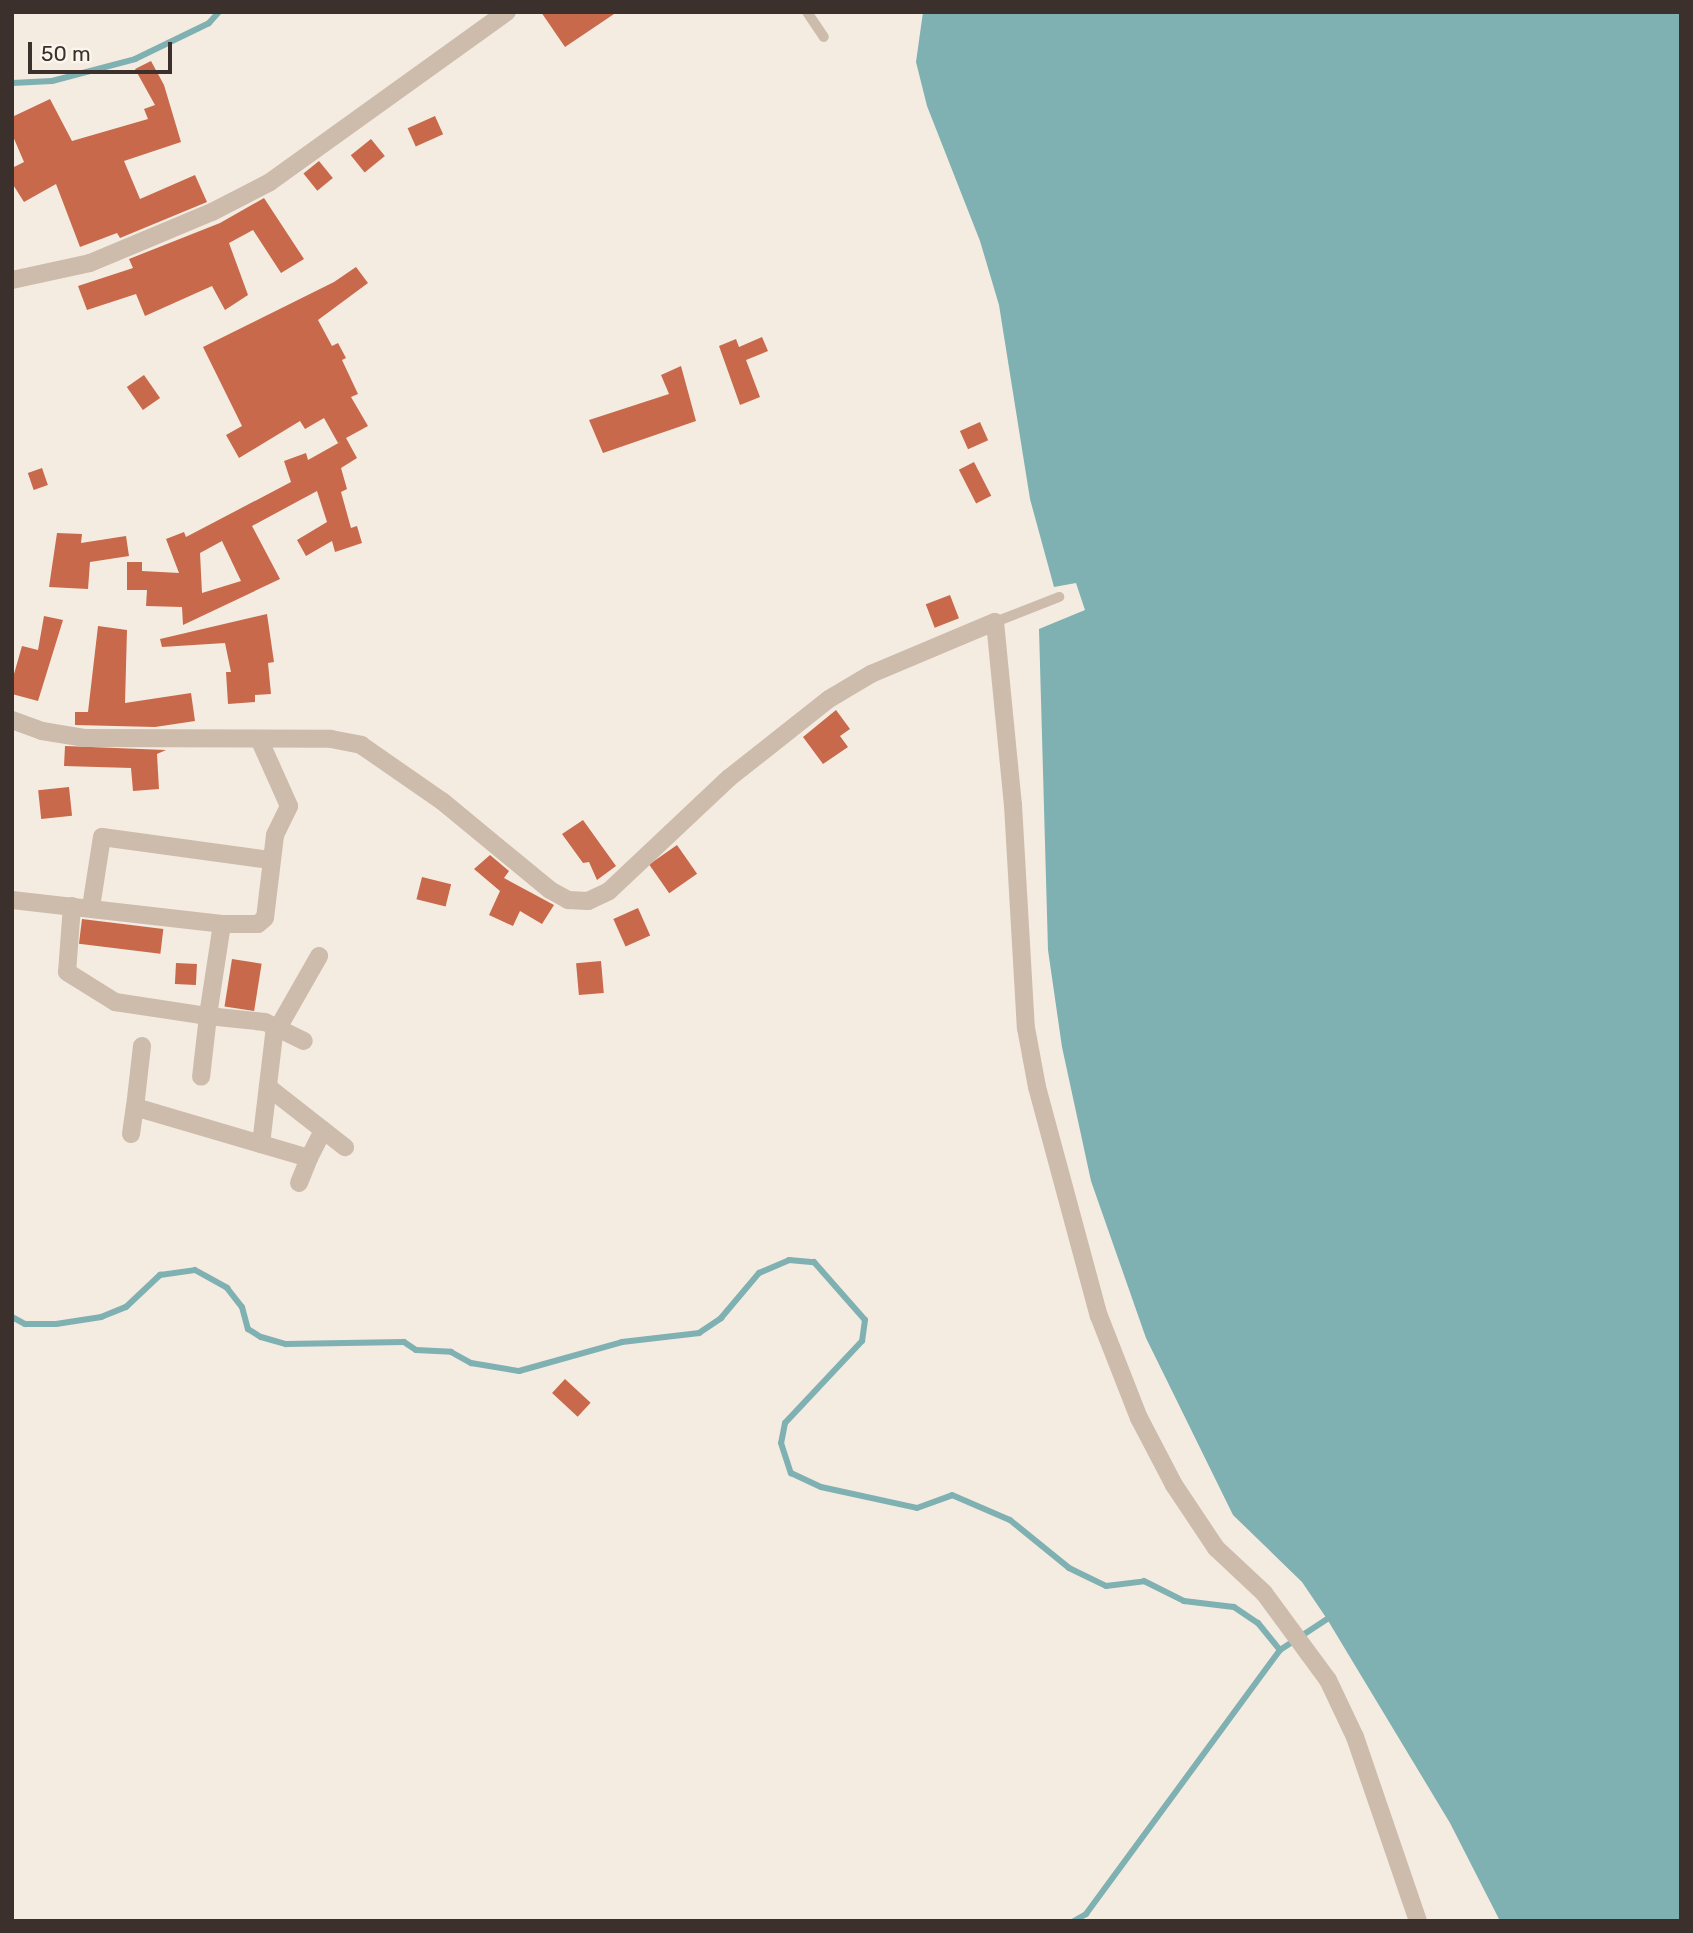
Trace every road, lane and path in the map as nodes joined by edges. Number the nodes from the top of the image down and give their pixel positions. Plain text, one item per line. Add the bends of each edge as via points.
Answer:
1 (508, 12) edge
2 (807, 12) edge
3 (824, 37) dead end
4 (12, 280) edge
5 (1059, 597) dead end
6 (995, 622) junction
7 (12, 720) edge
8 (259, 739) junction
9 (271, 860) junction
10 (12, 900) edge
11 (72, 906) junction
12 (91, 907) junction
13 (222, 925) junction
14 (319, 956) dead end
15 (208, 1016) junction
16 (280, 1029) junction
17 (304, 1041) dead end
18 (142, 1046) dead end
19 (201, 1077) dead end
20 (268, 1087) junction
21 (135, 1107) junction
22 (323, 1130) junction
23 (131, 1134) dead end
24 (261, 1144) junction
25 (345, 1147) dead end
26 (309, 1158) junction
27 (299, 1183) dead end
28 (1418, 1921) edge

1 - 4 street via 270,182 212,212 90,263
2 - 3 lane
5 - 6 lane
6 - 8 street via 871,674 829,699 729,778 608,891 588,901 568,900 550,890 442,801 361,745 331,739
6 - 28 street via 1013,805 1026,1028 1037,1087 1089,1280 1139,1418 1174,1485 1216,1548 1264,1593 1328,1680 1355,1737
7 - 8 street via 42,732 85,738
8 - 9 street via 289,806 275,835
9 - 12 street via 102,836
9 - 13 street via 265,918 251,927
10 - 11 street
11 - 12 street
11 - 15 street via 67,972 115,1002
12 - 13 street
13 - 15 street
14 - 16 street
15 - 16 street via 265,1022
15 - 19 street
16 - 17 street
16 - 20 street via 274,1035
18 - 21 street
20 - 22 street
20 - 24 street
21 - 23 street
21 - 24 street
22 - 25 street
22 - 26 street
24 - 26 street
26 - 27 street

